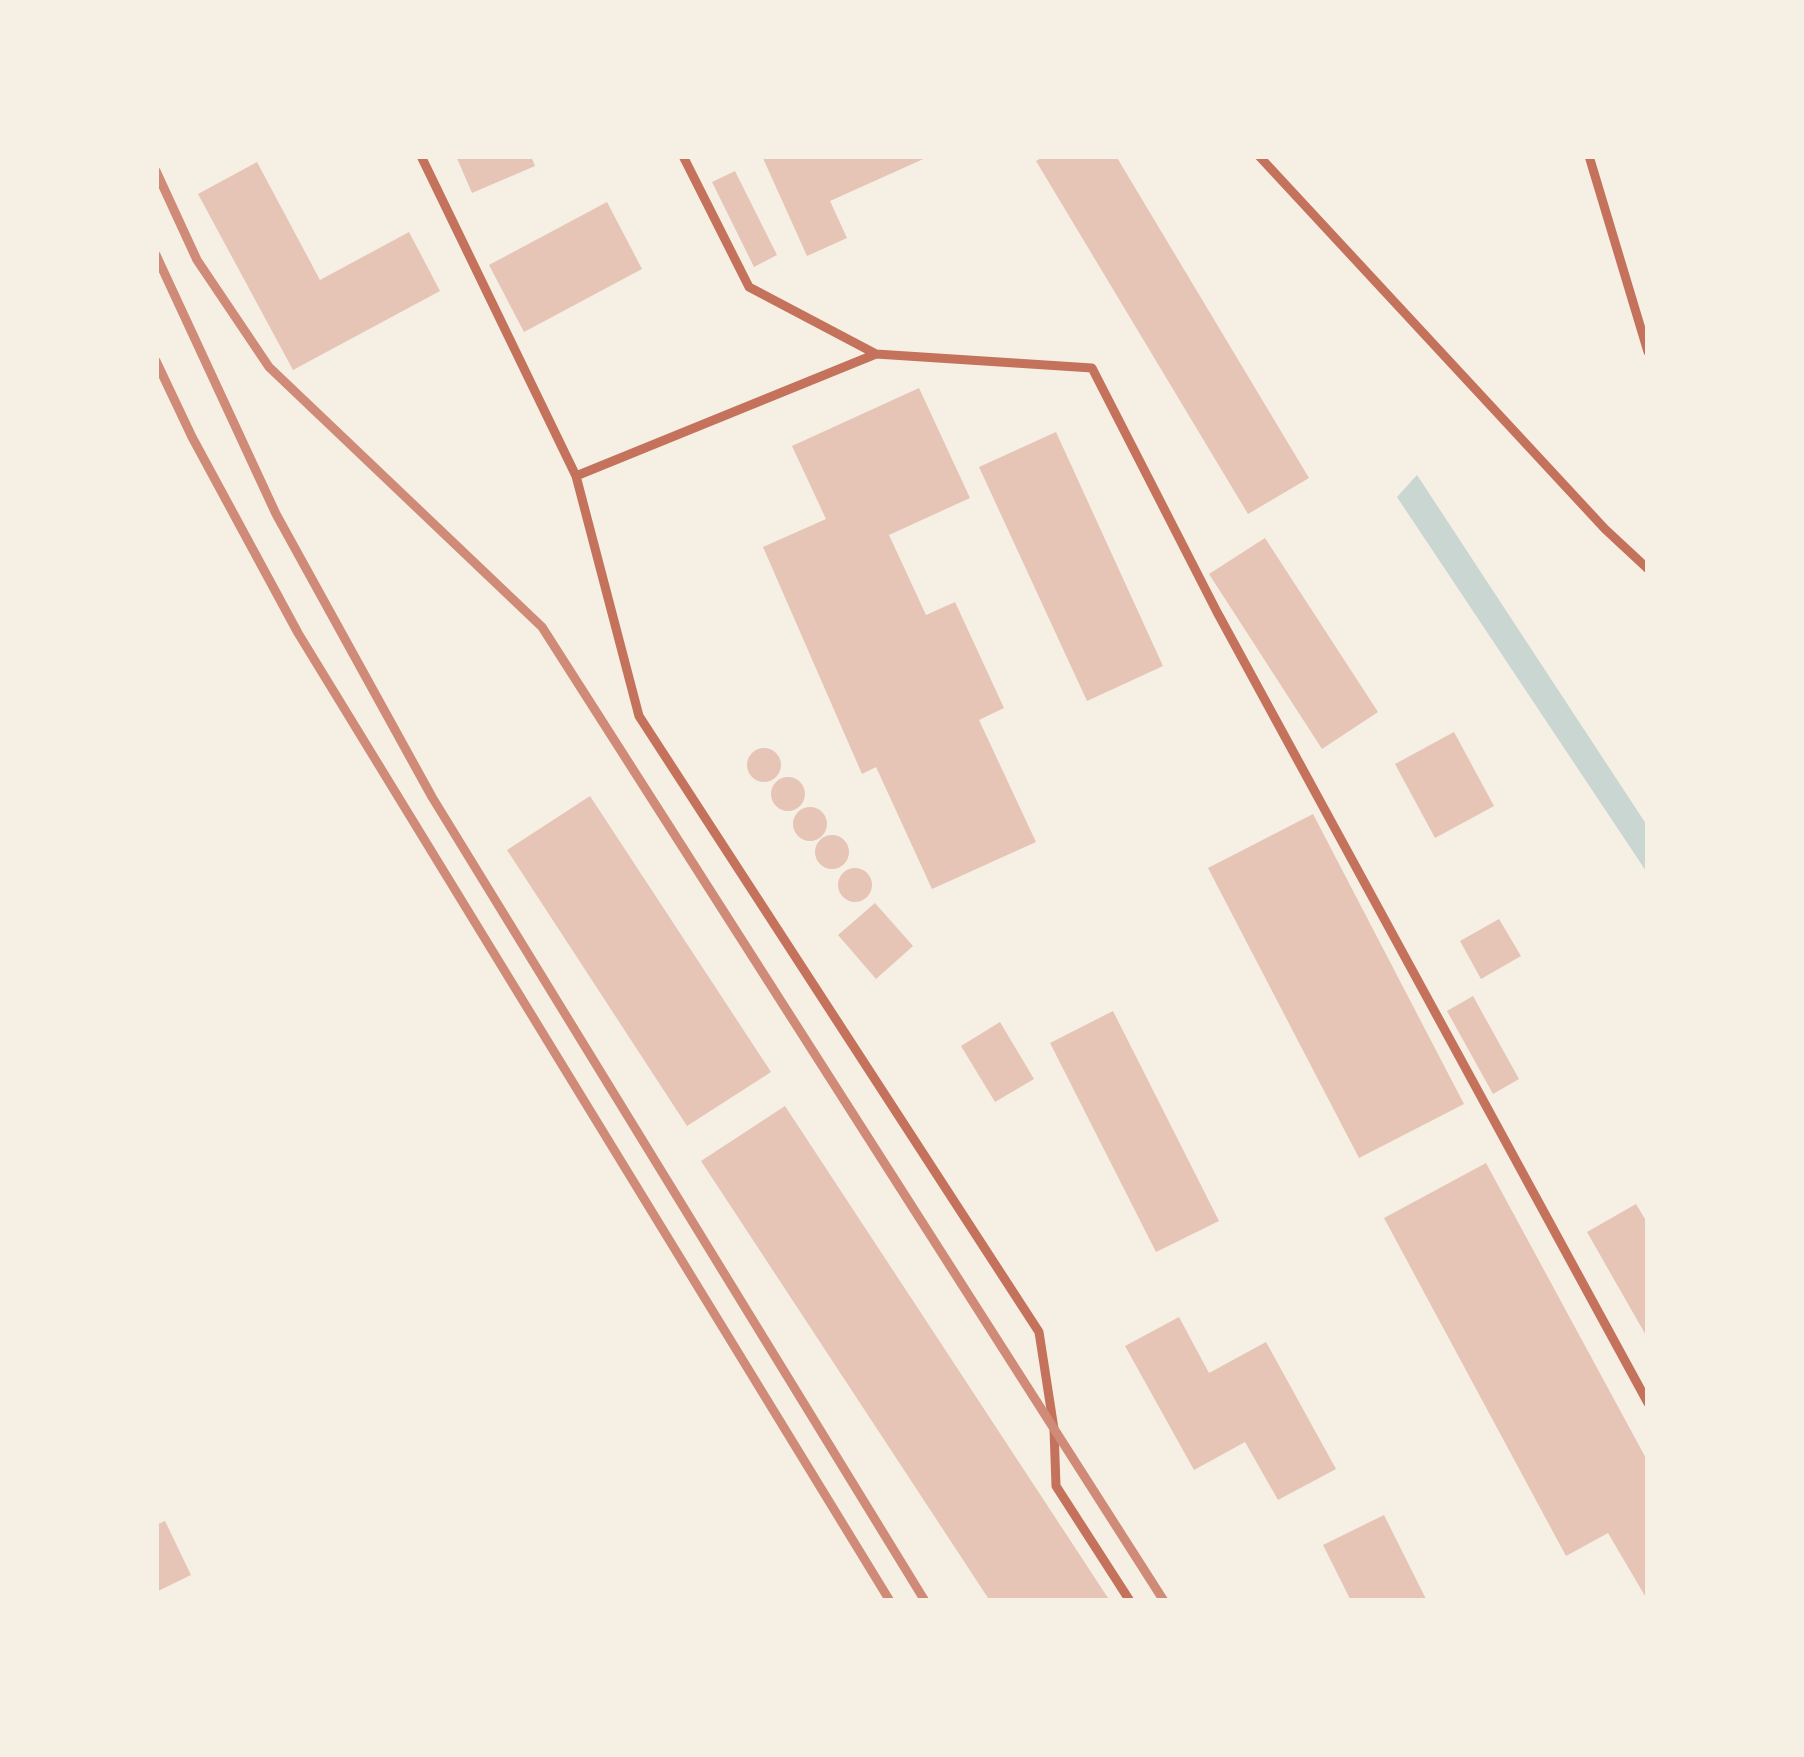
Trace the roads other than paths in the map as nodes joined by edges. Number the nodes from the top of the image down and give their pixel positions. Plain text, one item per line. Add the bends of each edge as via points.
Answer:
1 (421, 156) edge
2 (682, 156) edge
3 (1259, 156) edge
4 (1589, 156) edge
5 (1648, 352) edge
6 (876, 354) junction
7 (577, 476) junction
8 (1648, 569) edge
9 (1648, 1403) edge
10 (1130, 1601) edge

1 - 7 lane
2 - 6 lane via 749,287
3 - 8 lane
4 - 5 lane
6 - 7 lane
6 - 9 lane via 1092,368
7 - 10 lane via 639,716 1039,1332 1055,1486

